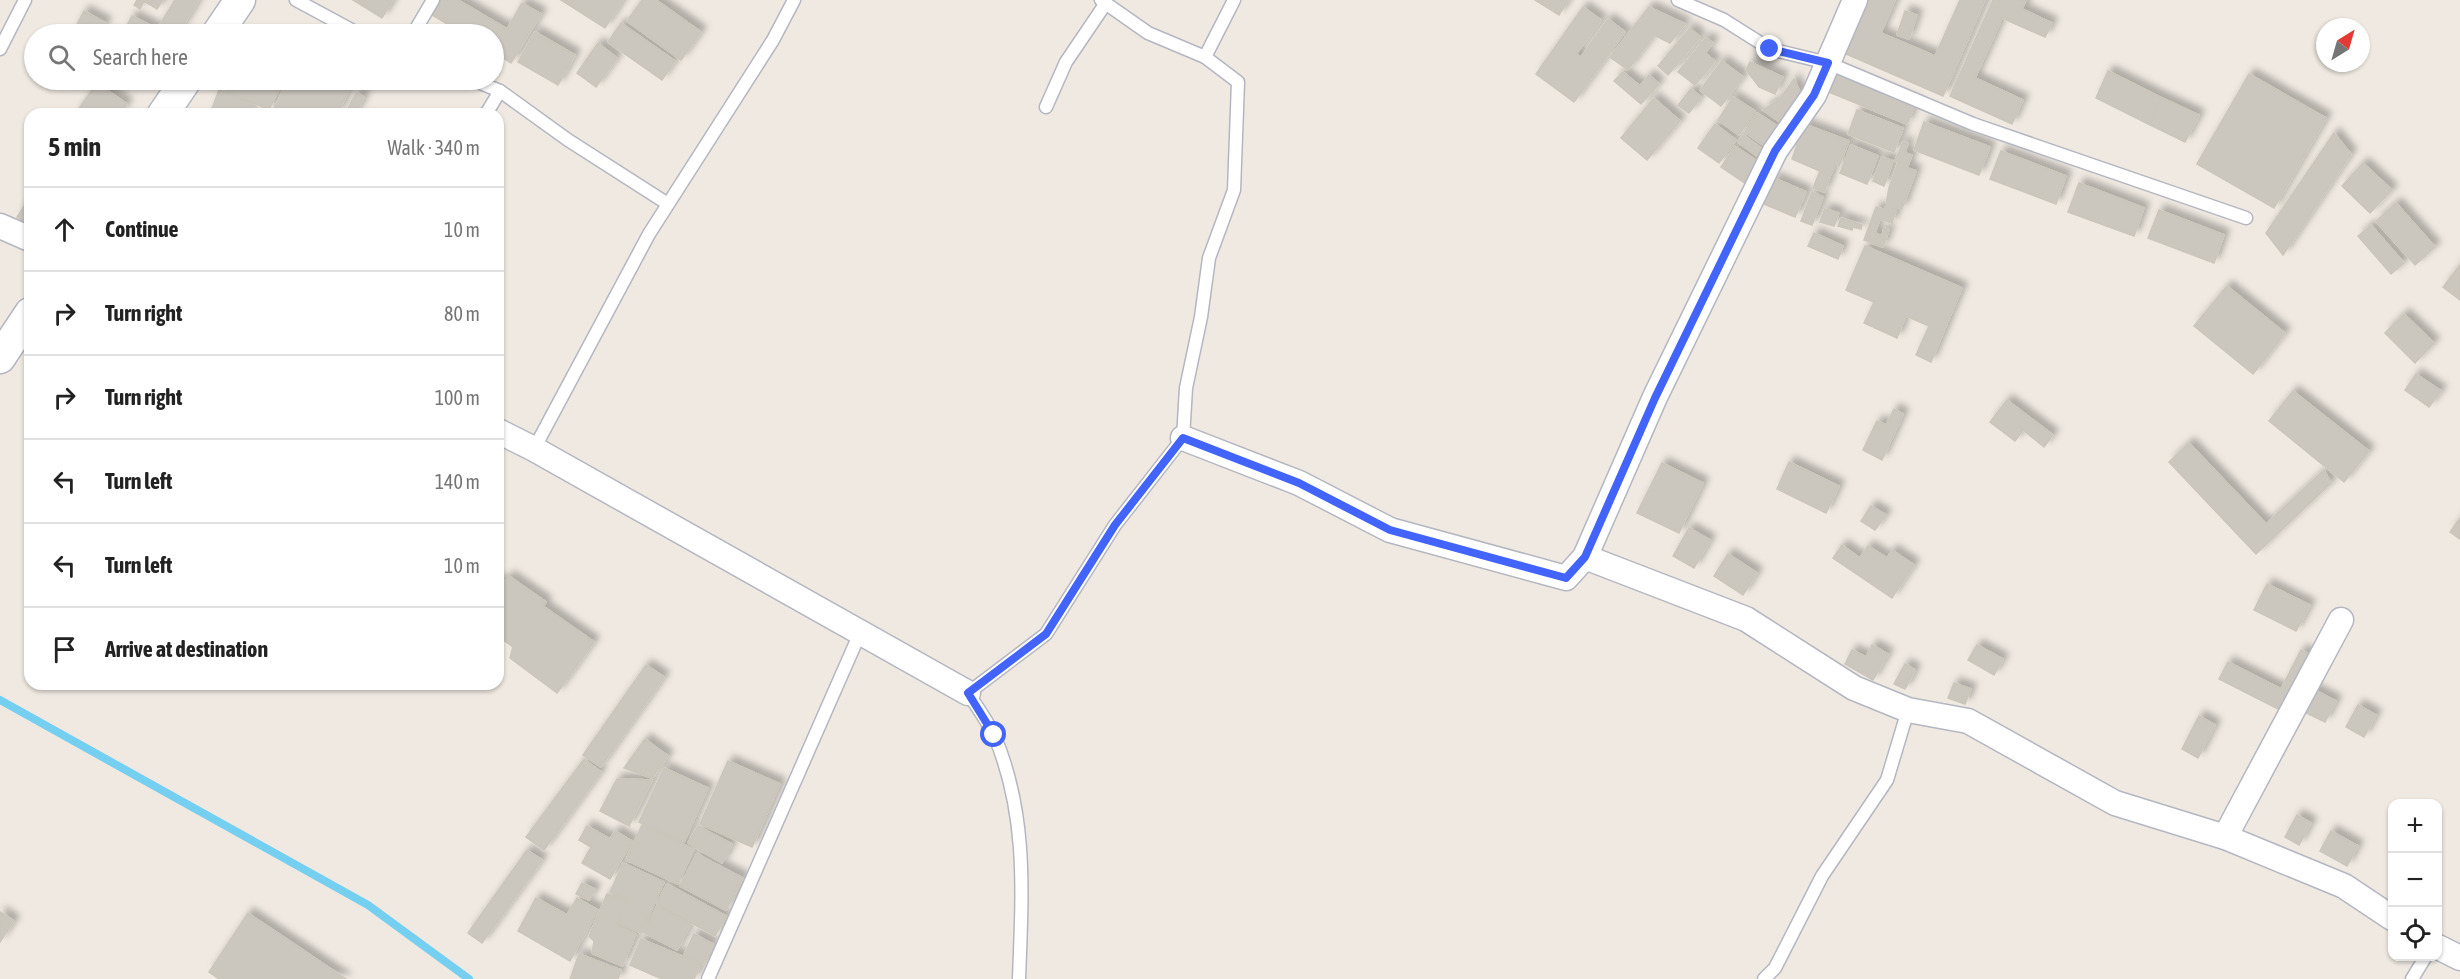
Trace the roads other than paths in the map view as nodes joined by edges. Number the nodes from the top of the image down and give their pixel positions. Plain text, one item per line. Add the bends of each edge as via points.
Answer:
1 (25, 0) edge
2 (240, 0) edge
3 (296, 0) edge
4 (433, 0) edge
5 (795, 0) edge
6 (1234, 0) edge
7 (1678, 0) edge
8 (1855, 0) edge
9 (1104, 2) edge
10 (224, 24) edge
11 (340, 24) edge
12 (419, 24) edge
13 (0, 49) edge
14 (1205, 57) junction
15 (1828, 63) junction
16 (179, 90) edge
17 (500, 91) joint
18 (1046, 107) dead end
19 (167, 108) edge
20 (490, 108) edge
21 (668, 204) junction
22 (2246, 218) dead end
23 (0, 226) edge
24 (24, 236) edge
25 (24, 322) edge
26 (0, 358) edge
27 (504, 434) edge
28 (1183, 438) junction
29 (534, 449) junction
30 (1585, 557) junction
31 (2341, 620) dead end
32 (860, 633) junction
33 (968, 693) junction
34 (1908, 710) junction
35 (2225, 837) junction
36 (2388, 915) edge
37 (2442, 949) edge
38 (2460, 958) edge
39 (2423, 961) edge
40 (708, 979) edge
41 (1019, 979) edge
42 (1764, 979) edge
43 (2412, 979) edge

1 - 13 lane
2 - 10 street
3 - 11 lane
4 - 12 lane
5 - 21 lane
6 - 14 lane
7 - 15 lane via 1724,20 1770,49
8 - 15 street
9 - 14 lane via 1148,33
9 - 18 lane via 1066,62
14 - 28 lane via 1238,82 1234,190 1209,258 1186,388
15 - 22 lane via 1973,124
15 - 30 street via 1814,95 1775,151 1655,398
16 - 19 street
17 - 20 lane
17 - 21 lane
21 - 29 lane
23 - 24 street
25 - 26 street
27 - 29 street
28 - 30 street via 1299,483 1390,530 1566,578
28 - 33 lane via 1115,525 1046,634
29 - 32 street
30 - 34 street via 1746,619 1854,688
31 - 35 street
32 - 33 street
32 - 40 lane
33 - 41 lane via 994,735 1014,793 1023,880
34 - 35 street via 1968,721 2115,803
34 - 42 lane via 1887,780 1822,876 1775,968
35 - 36 street via 2344,886
37 - 38 street
39 - 43 lane

